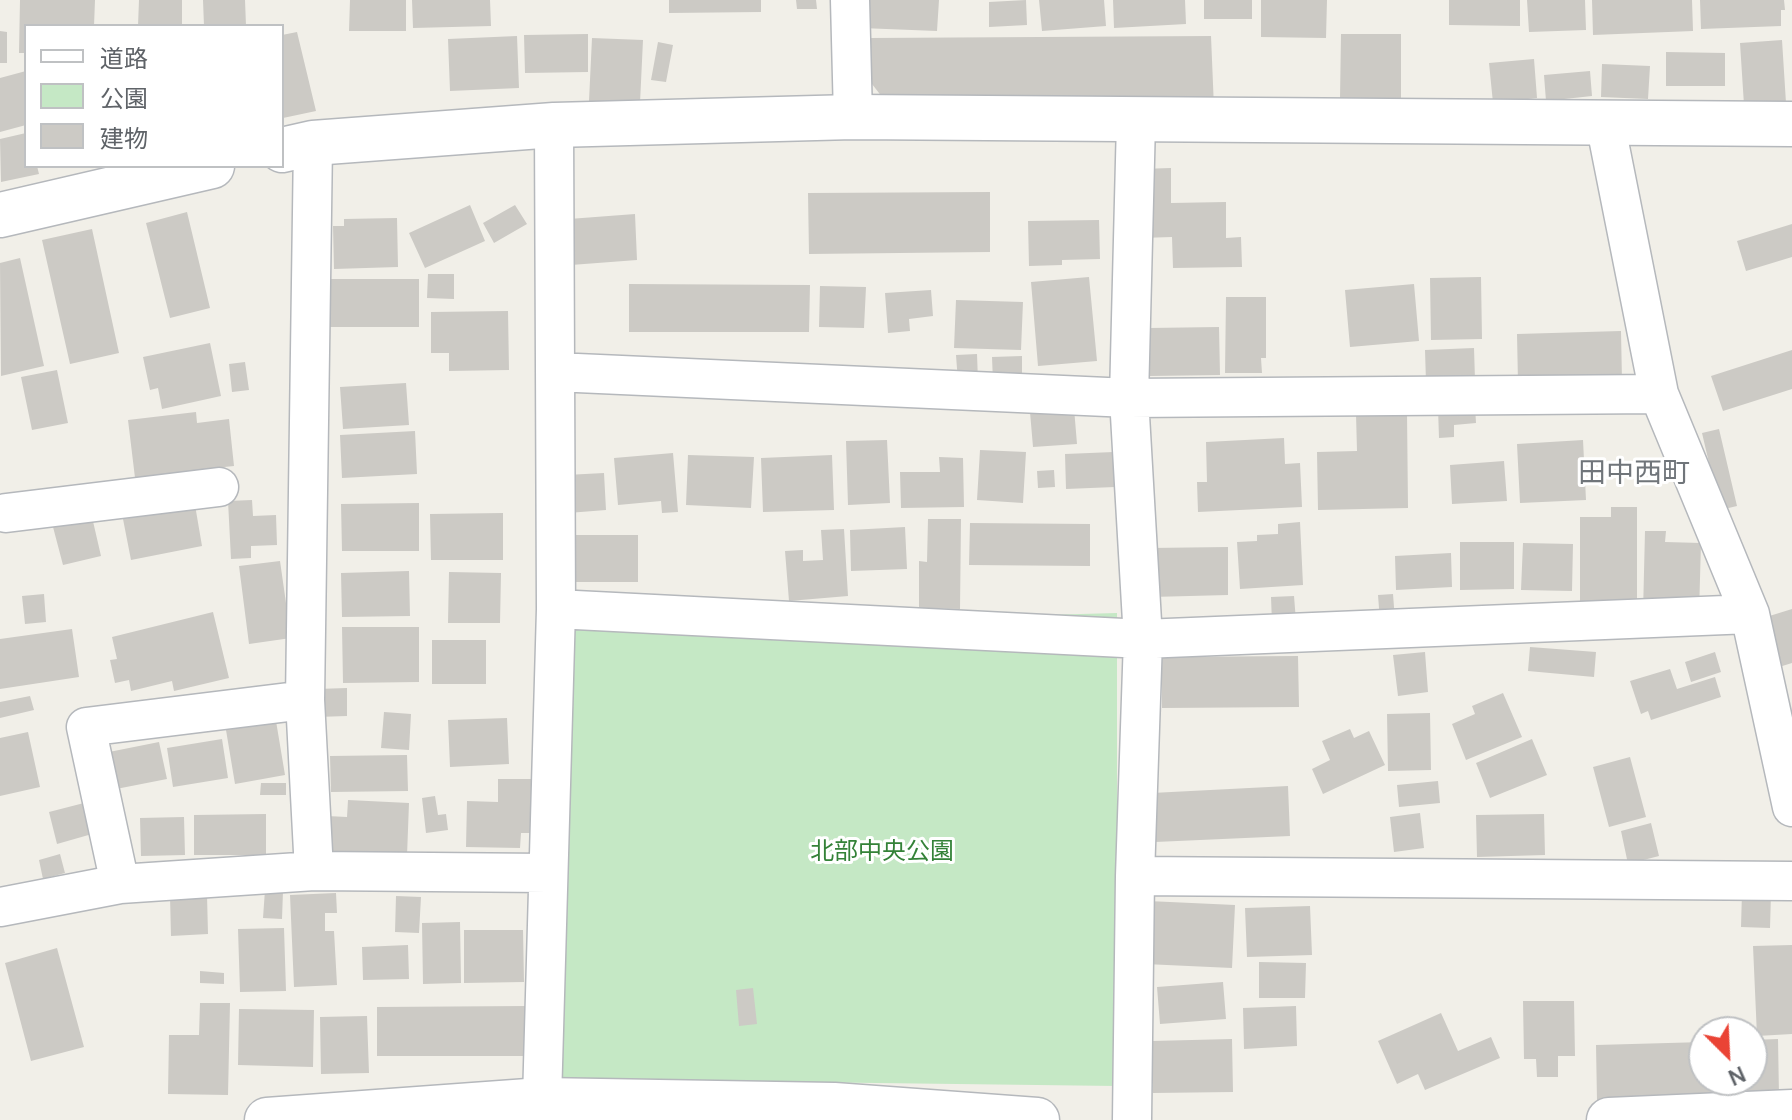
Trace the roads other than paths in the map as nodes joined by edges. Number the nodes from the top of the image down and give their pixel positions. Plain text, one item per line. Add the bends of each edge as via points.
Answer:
1 (850, 0) edge
2 (853, 117) junction
3 (1136, 121) junction
4 (1605, 122) junction
5 (1792, 124) edge
6 (554, 125) junction
7 (298, 146) edge
8 (203, 168) edge
9 (0, 215) edge
10 (555, 372) junction
11 (1659, 394) junction
12 (1129, 398) junction
13 (219, 487) dead end
14 (2, 504) edge
15 (556, 609) junction
16 (1750, 614) junction
17 (1143, 639) junction
18 (305, 700) junction
19 (1792, 807) edge
20 (314, 871) junction
21 (547, 873) junction
22 (1135, 876) junction
23 (1792, 881) edge
24 (120, 884) junction
25 (0, 907) edge
26 (542, 1100) junction
27 (834, 1112) edge
28 (1792, 1112) edge
29 (267, 1120) edge
30 (1037, 1120) edge
31 (1132, 1120) edge
32 (1609, 1120) edge

1 - 2 street
2 - 3 street
2 - 6 street
3 - 4 street
3 - 12 street
4 - 5 street
4 - 11 street
6 - 7 street
6 - 10 street
7 - 18 street
8 - 9 street
10 - 12 street
10 - 15 street
11 - 12 street
11 - 16 street
12 - 17 street
13 - 14 street
15 - 17 street
15 - 21 street
16 - 17 street
16 - 19 street
17 - 22 street
18 - 20 street
18 - 24 street via 86,727
20 - 21 street
20 - 24 street
21 - 26 street
22 - 23 street
22 - 31 street
24 - 25 street
26 - 27 street
26 - 29 street
27 - 30 street
28 - 32 street

